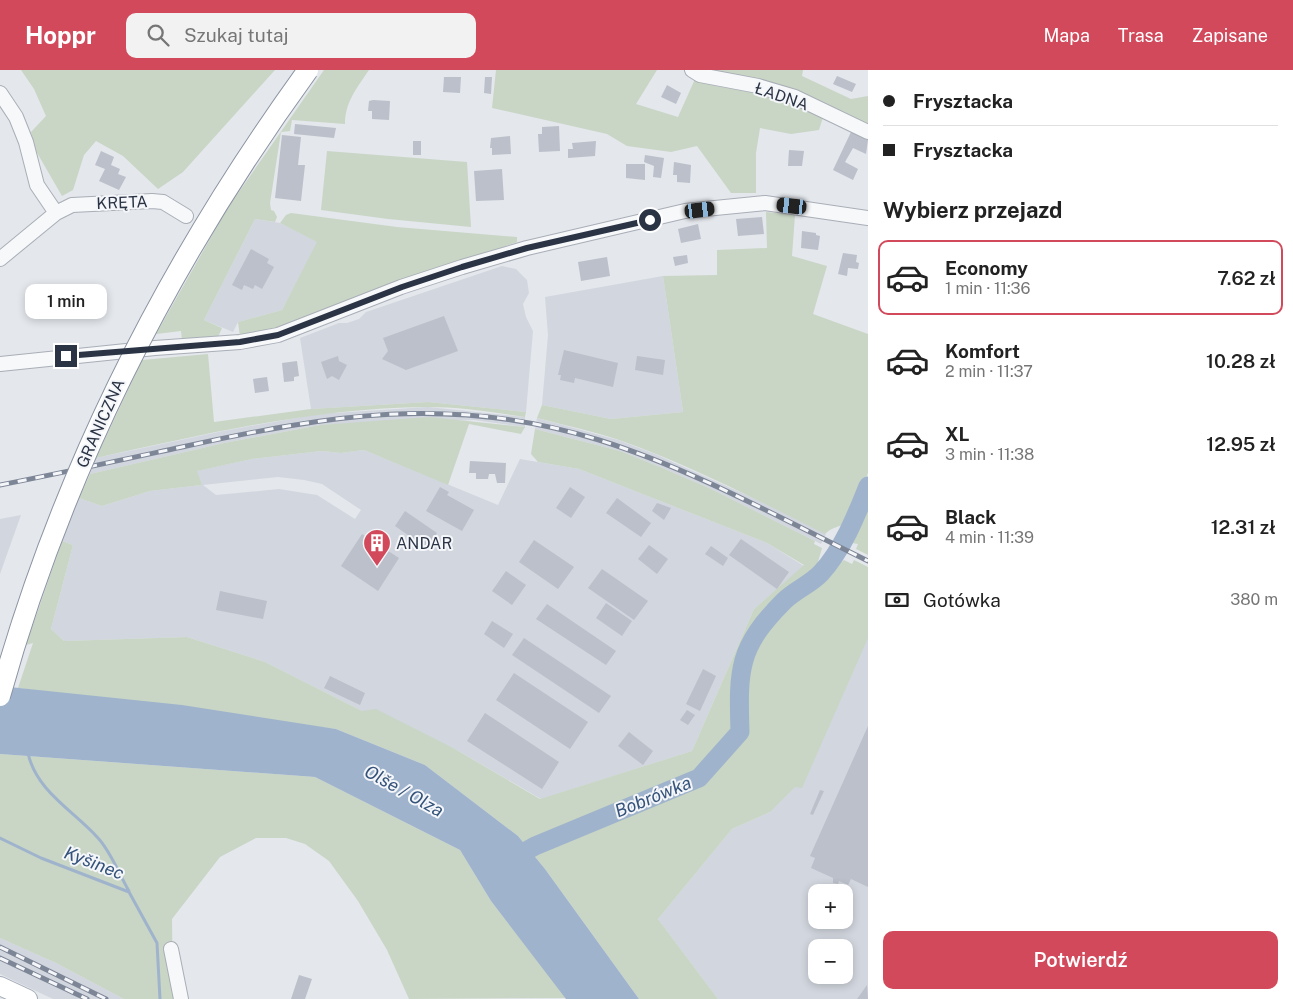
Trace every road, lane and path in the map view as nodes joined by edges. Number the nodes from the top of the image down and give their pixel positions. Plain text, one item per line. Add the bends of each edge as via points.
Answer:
1 (308, 70) edge
2 (692, 70) edge
3 (0, 93) edge
4 (868, 132) edge
5 (56, 213) junction
6 (186, 216) dead end
7 (868, 218) edge
8 (0, 259) edge
9 (0, 364) edge
10 (0, 696) edge
11 (171, 949) dead end
12 (0, 986) edge
13 (28, 999) edge
14 (181, 999) edge

1 - 10 highway, GRANICZNA, bridge via 208,217 158,303 123,373 57,523 28,602
2 - 4 street, ŁADNA via 700,75 795,97
3 - 5 street via 16,117 38,185
5 - 6 street, KRĘTA via 83,203 152,201 163,202
5 - 8 street, KRĘTA
7 - 9 street via 765,203 685,211 527,248 462,267 278,335 240,342
11 - 14 street
12 - 13 main road

